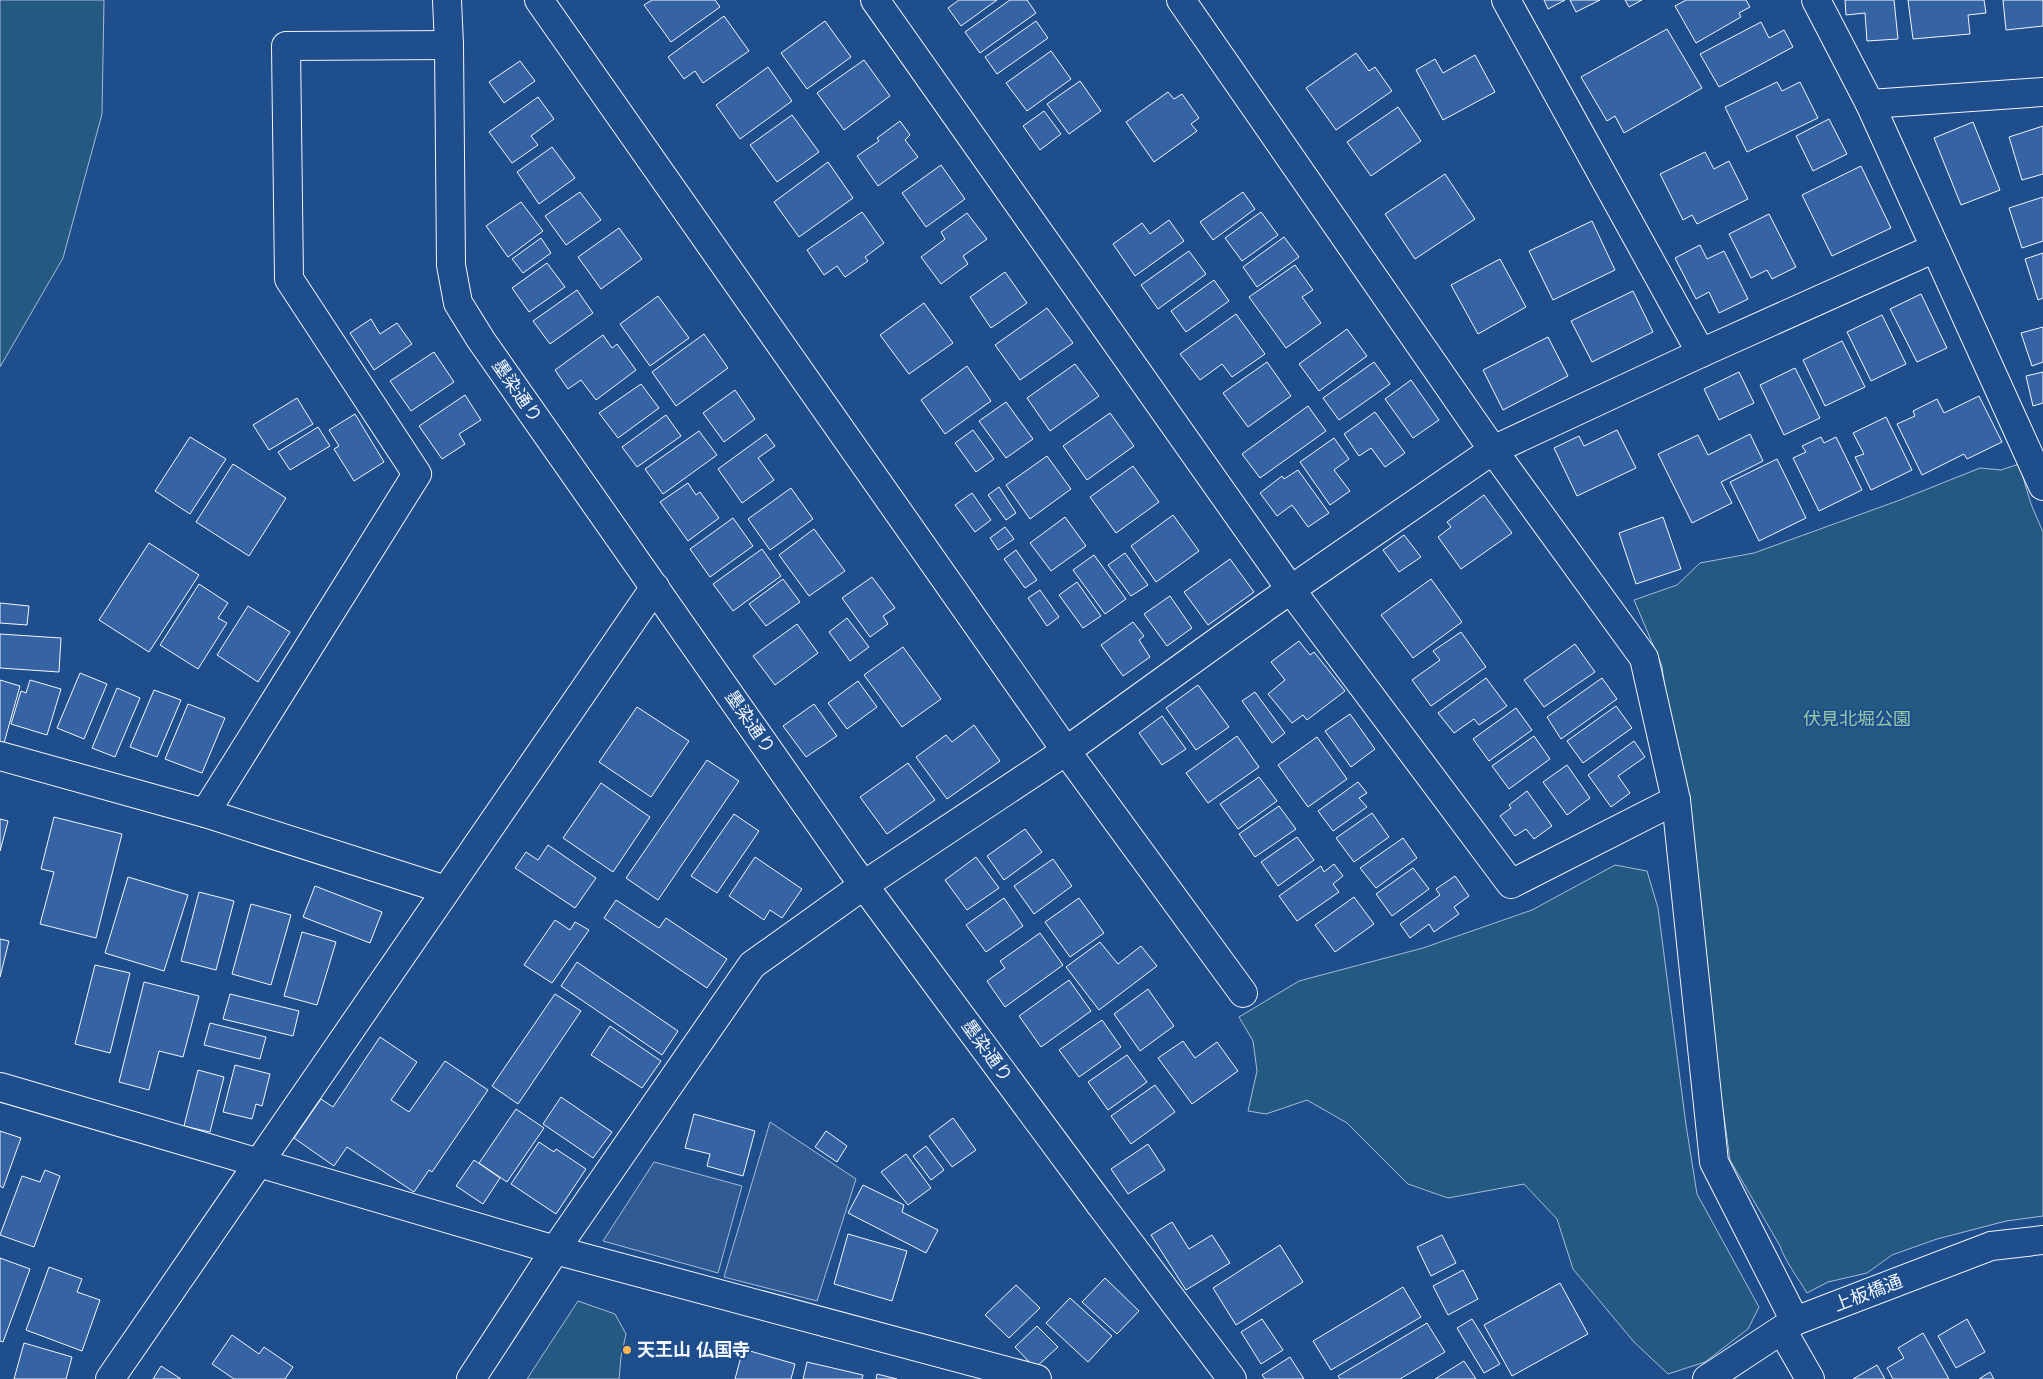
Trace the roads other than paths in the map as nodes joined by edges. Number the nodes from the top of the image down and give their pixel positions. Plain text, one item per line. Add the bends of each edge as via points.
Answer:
1 (447, 0) edge
2 (539, 0) edge
3 (875, 0) edge
4 (1181, 0) edge
5 (1506, 0) edge
6 (1816, 0) edge
7 (450, 45) junction
8 (2043, 92) edge
9 (1870, 104) junction
10 (1935, 248) junction
11 (1701, 353) junction
12 (1493, 450) junction
13 (2043, 486) edge
14 (655, 587) junction
15 (1291, 590) junction
16 (1066, 751) junction
17 (0, 756) edge
18 (1676, 800) junction
19 (205, 812) junction
20 (864, 885) junction
21 (446, 890) junction
22 (1243, 993) dead end
23 (0, 1087) edge
24 (257, 1164) junction
25 (2043, 1240) edge
26 (554, 1250) junction
27 (1789, 1326) junction
28 (110, 1379) edge
29 (471, 1379) edge
30 (1037, 1379) edge
31 (1232, 1379) edge
32 (1707, 1379) edge
33 (1810, 1379) edge

1 - 7 street, 墨染通り
2 - 16 street
3 - 15 street
4 - 12 street
5 - 11 street
6 - 9 street
7 - 14 street, 墨染通り via 450,265 458,303
7 - 19 street via 286,46 289,279 417,474
8 - 9 street
9 - 10 street
10 - 11 street
10 - 13 street
11 - 12 street
12 - 15 street
12 - 18 street via 1644,658
14 - 20 street, 墨染通り
14 - 21 street
15 - 16 street
15 - 18 street via 1511,884
16 - 20 street
16 - 22 street
17 - 19 street
18 - 27 street via 1714,1162
19 - 21 street
20 - 26 street via 752,965
20 - 31 street, 墨染通り
21 - 24 street
23 - 24 street
24 - 26 street
24 - 28 street
25 - 27 street, 上板橋通 via 1991,1246
26 - 29 street
26 - 30 street
27 - 32 street, 上板橋通
27 - 33 street

